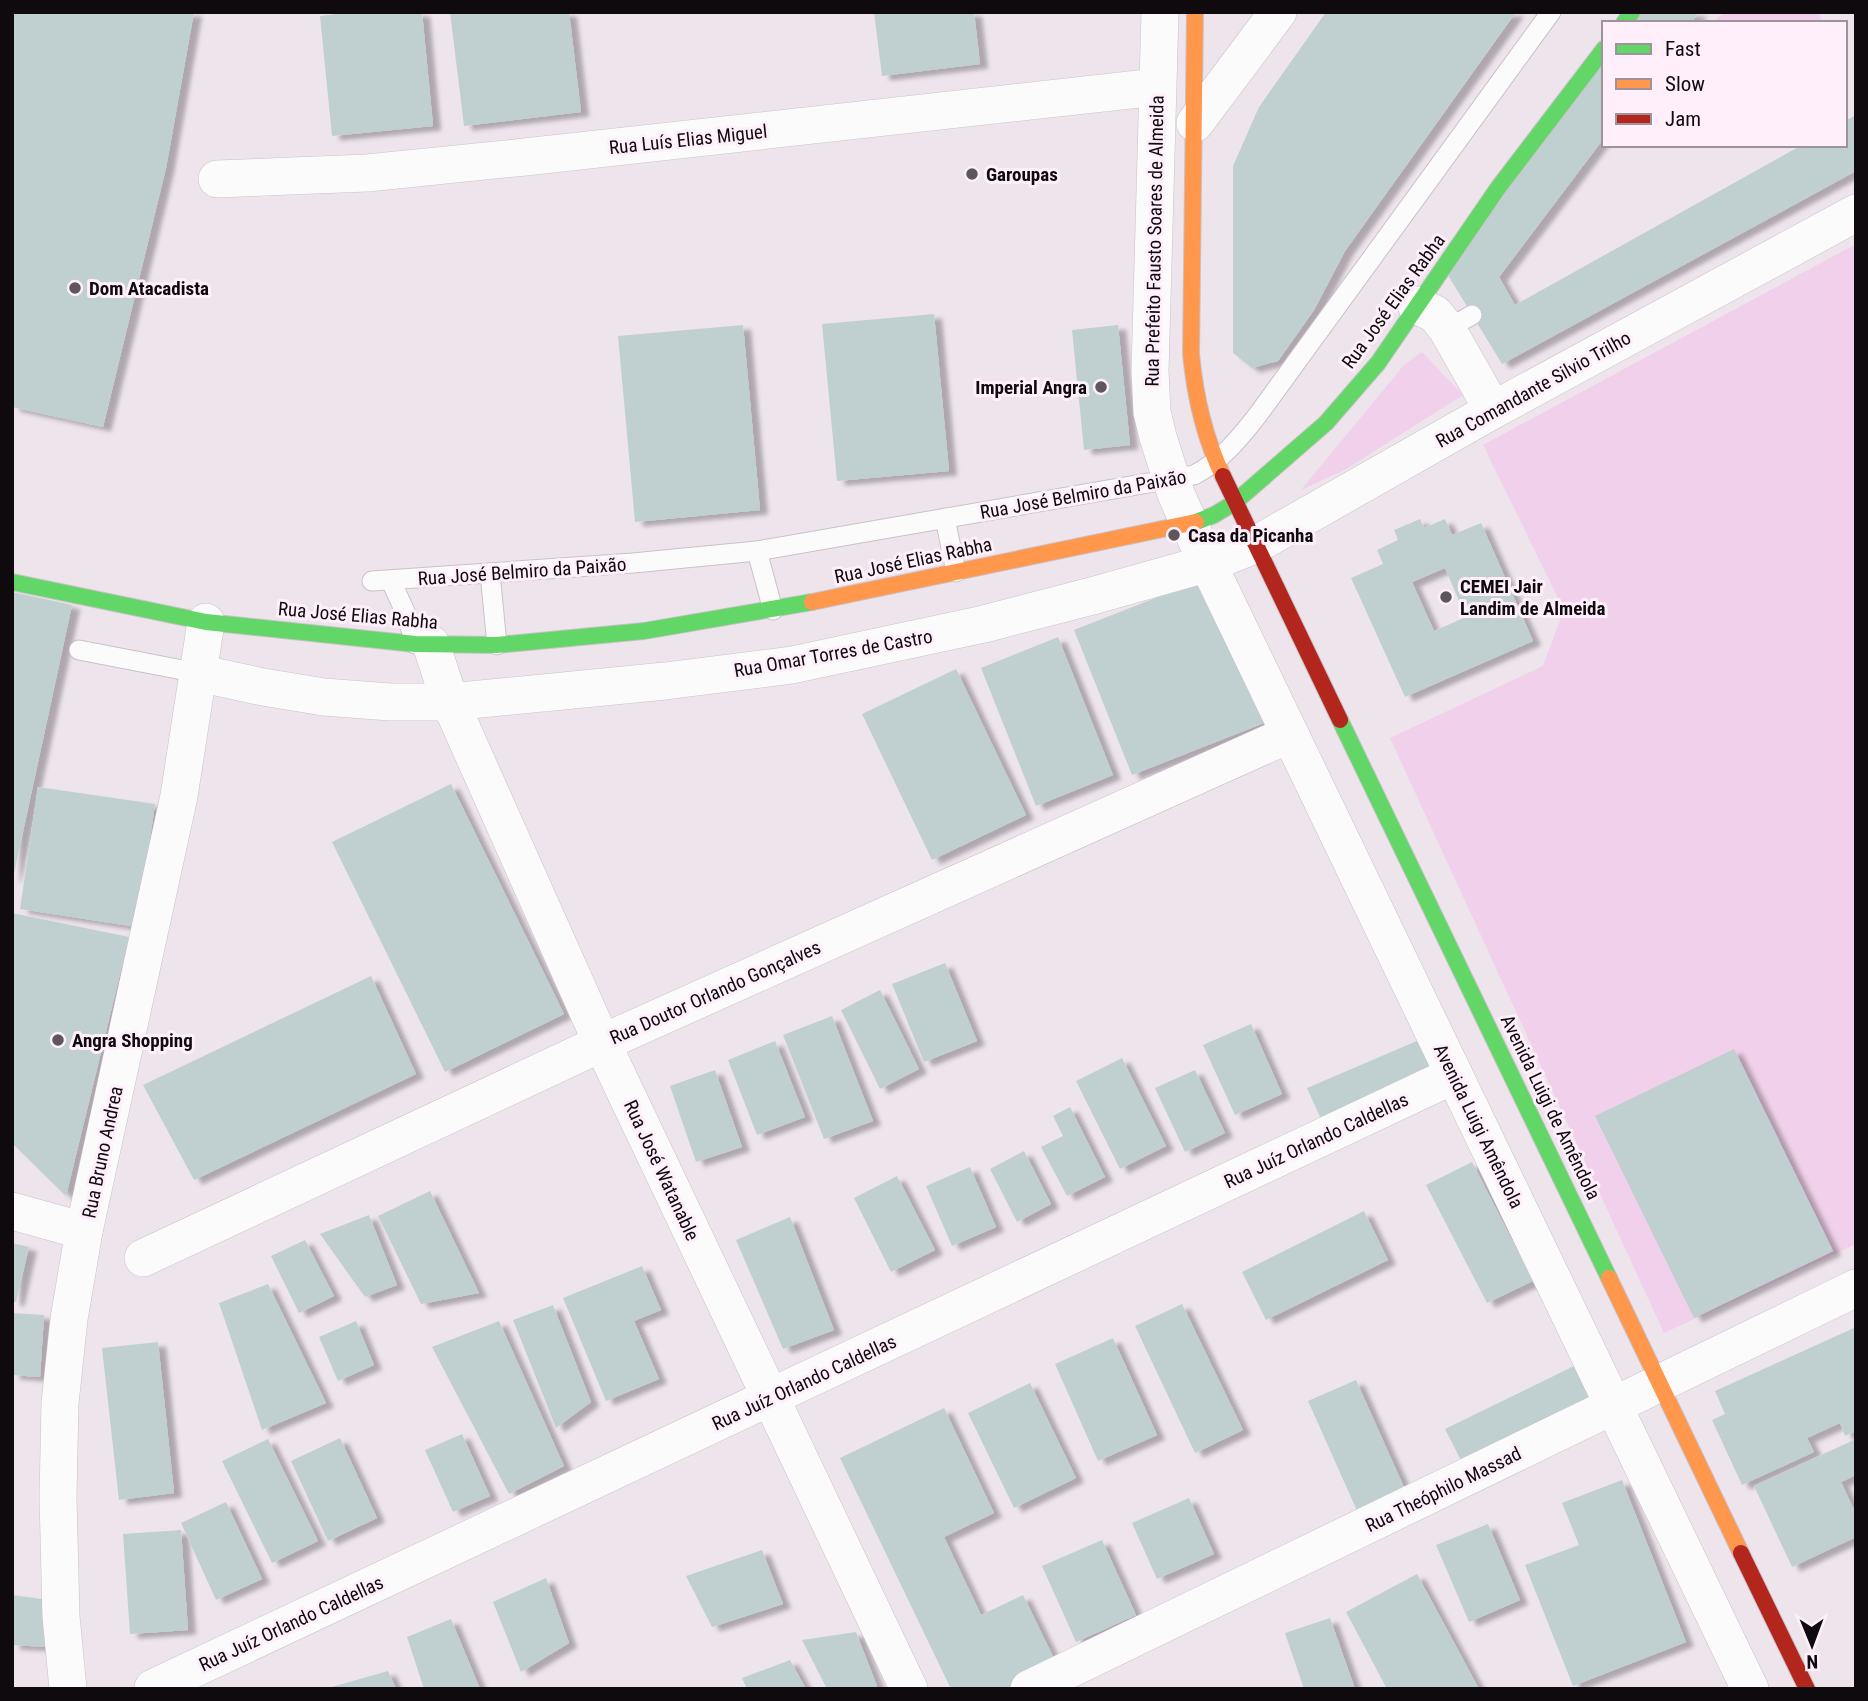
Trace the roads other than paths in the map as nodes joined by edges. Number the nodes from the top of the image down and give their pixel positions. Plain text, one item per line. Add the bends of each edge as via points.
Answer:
1 (1160, 12) edge
2 (1195, 12) edge
3 (1278, 12) edge
4 (1551, 12) edge
5 (1602, 52) edge
6 (1157, 87) junction
7 (1195, 123) junction
8 (217, 179) dead end
9 (1856, 213) edge
10 (1416, 305) junction
11 (1493, 410) junction
12 (1216, 461) junction
13 (1169, 474) junction
14 (1234, 503) junction
15 (945, 518) junction
16 (1189, 524) junction
17 (1257, 544) junction
18 (757, 551) junction
19 (1209, 563) junction
20 (956, 572) junction
21 (490, 573) junction
22 (12, 582) edge
23 (773, 610) junction
24 (206, 622) junction
25 (423, 644) junction
26 (497, 645) junction
27 (79, 650) dead end
28 (198, 673) junction
29 (450, 702) junction
30 (1290, 734) junction
31 (602, 1043) junction
32 (1454, 1074) junction
33 (12, 1211) edge
34 (84, 1231) junction
35 (143, 1258) dead end
36 (1856, 1287) edge
37 (1660, 1384) junction
38 (769, 1398) junction
39 (1614, 1406) junction
40 (1039, 1687) edge
41 (153, 1688) edge
42 (68, 1689) edge
43 (909, 1689) edge
44 (1750, 1689) edge
45 (1807, 1689) edge

1 - 6 street, Rua Prefeito Fausto Soares de Almeida
2 - 7 street, Rua Prefeito Fausto Soares de Almeida
3 - 7 street
4 - 12 lane, Rua José Belmiro da Paixão via 1257,416
5 - 10 street, Rua José Elias Rabha
6 - 8 street, Rua Luís Elias Miguel via 499,160 366,173
6 - 13 street, Rua Prefeito Fausto Soares de Almeida via 1150,371 1152,412
7 - 12 street, Rua Prefeito Fausto Soares de Almeida via 1191,354 1195,395
9 - 11 street, Rua Comandante Silvio Trilho
10 - 11 street via 1460,322
10 - 14 street, Rua José Elias Rabha via 1378,362 1326,423
11 - 17 street, Rua Comandante Silvio Trilho
12 - 13 lane, Rua José Belmiro da Paixão via 1194,475
12 - 14 street, Rua Prefeito Fausto Soares de Almeida
13 - 15 lane, Rua José Belmiro da Paixão
13 - 16 street, Rua Prefeito Fausto Soares de Almeida
14 - 16 street, Rua José Elias Rabha
14 - 17 street, Avenida Luigi de Amêndola
15 - 18 lane, Rua José Belmiro da Paixão
15 - 20 lane
16 - 19 street, Avenida Luigi Amêndola
16 - 20 street, Rua José Elias Rabha
17 - 19 street, Rua Comandante Silvio Trilho
17 - 37 street, Avenida Luigi de Amêndola
18 - 21 lane, Rua José Belmiro da Paixão
18 - 23 lane
19 - 29 street, Rua Omar Torres de Castro via 984,624 792,665
19 - 30 street, Avenida Luigi Amêndola
20 - 23 street, Rua José Elias Rabha
21 - 25 lane, Rua José Belmiro da Paixão via 381,581
21 - 26 lane
22 - 24 street, Rua José Elias Rabha
23 - 26 street, Rua José Elias Rabha via 644,631
24 - 25 street, Rua José Elias Rabha
24 - 28 street, Rua Bruno Andrea
25 - 26 street, Rua José Elias Rabha
25 - 29 street, Rua José Watanable
27 - 28 lane
28 - 29 street, Rua Omar Torres de Castro via 324,696
28 - 34 street, Rua Bruno Andrea via 179,796
29 - 31 street, Rua José Watanable
30 - 31 street, Rua Doutor Orlando Gonçalves
30 - 32 street, Avenida Luigi Amêndola
31 - 35 street, Rua Doutor Orlando Gonçalves
31 - 38 street, Rua José Watanable
32 - 38 street, Rua Juíz Orlando Caldellas
32 - 39 street, Avenida Luigi Amêndola
33 - 34 street
34 - 42 street, Rua Bruno Andrea via 60,1403 61,1616
36 - 37 street, Rua Theóphilo Massad
37 - 39 street, Rua Theóphilo Massad
37 - 45 street, Avenida Luigi de Amêndola
38 - 41 street, Rua Juíz Orlando Caldellas
38 - 43 street, Rua José Watanable
39 - 40 street, Rua Theóphilo Massad
39 - 44 street, Avenida Luigi Amêndola

